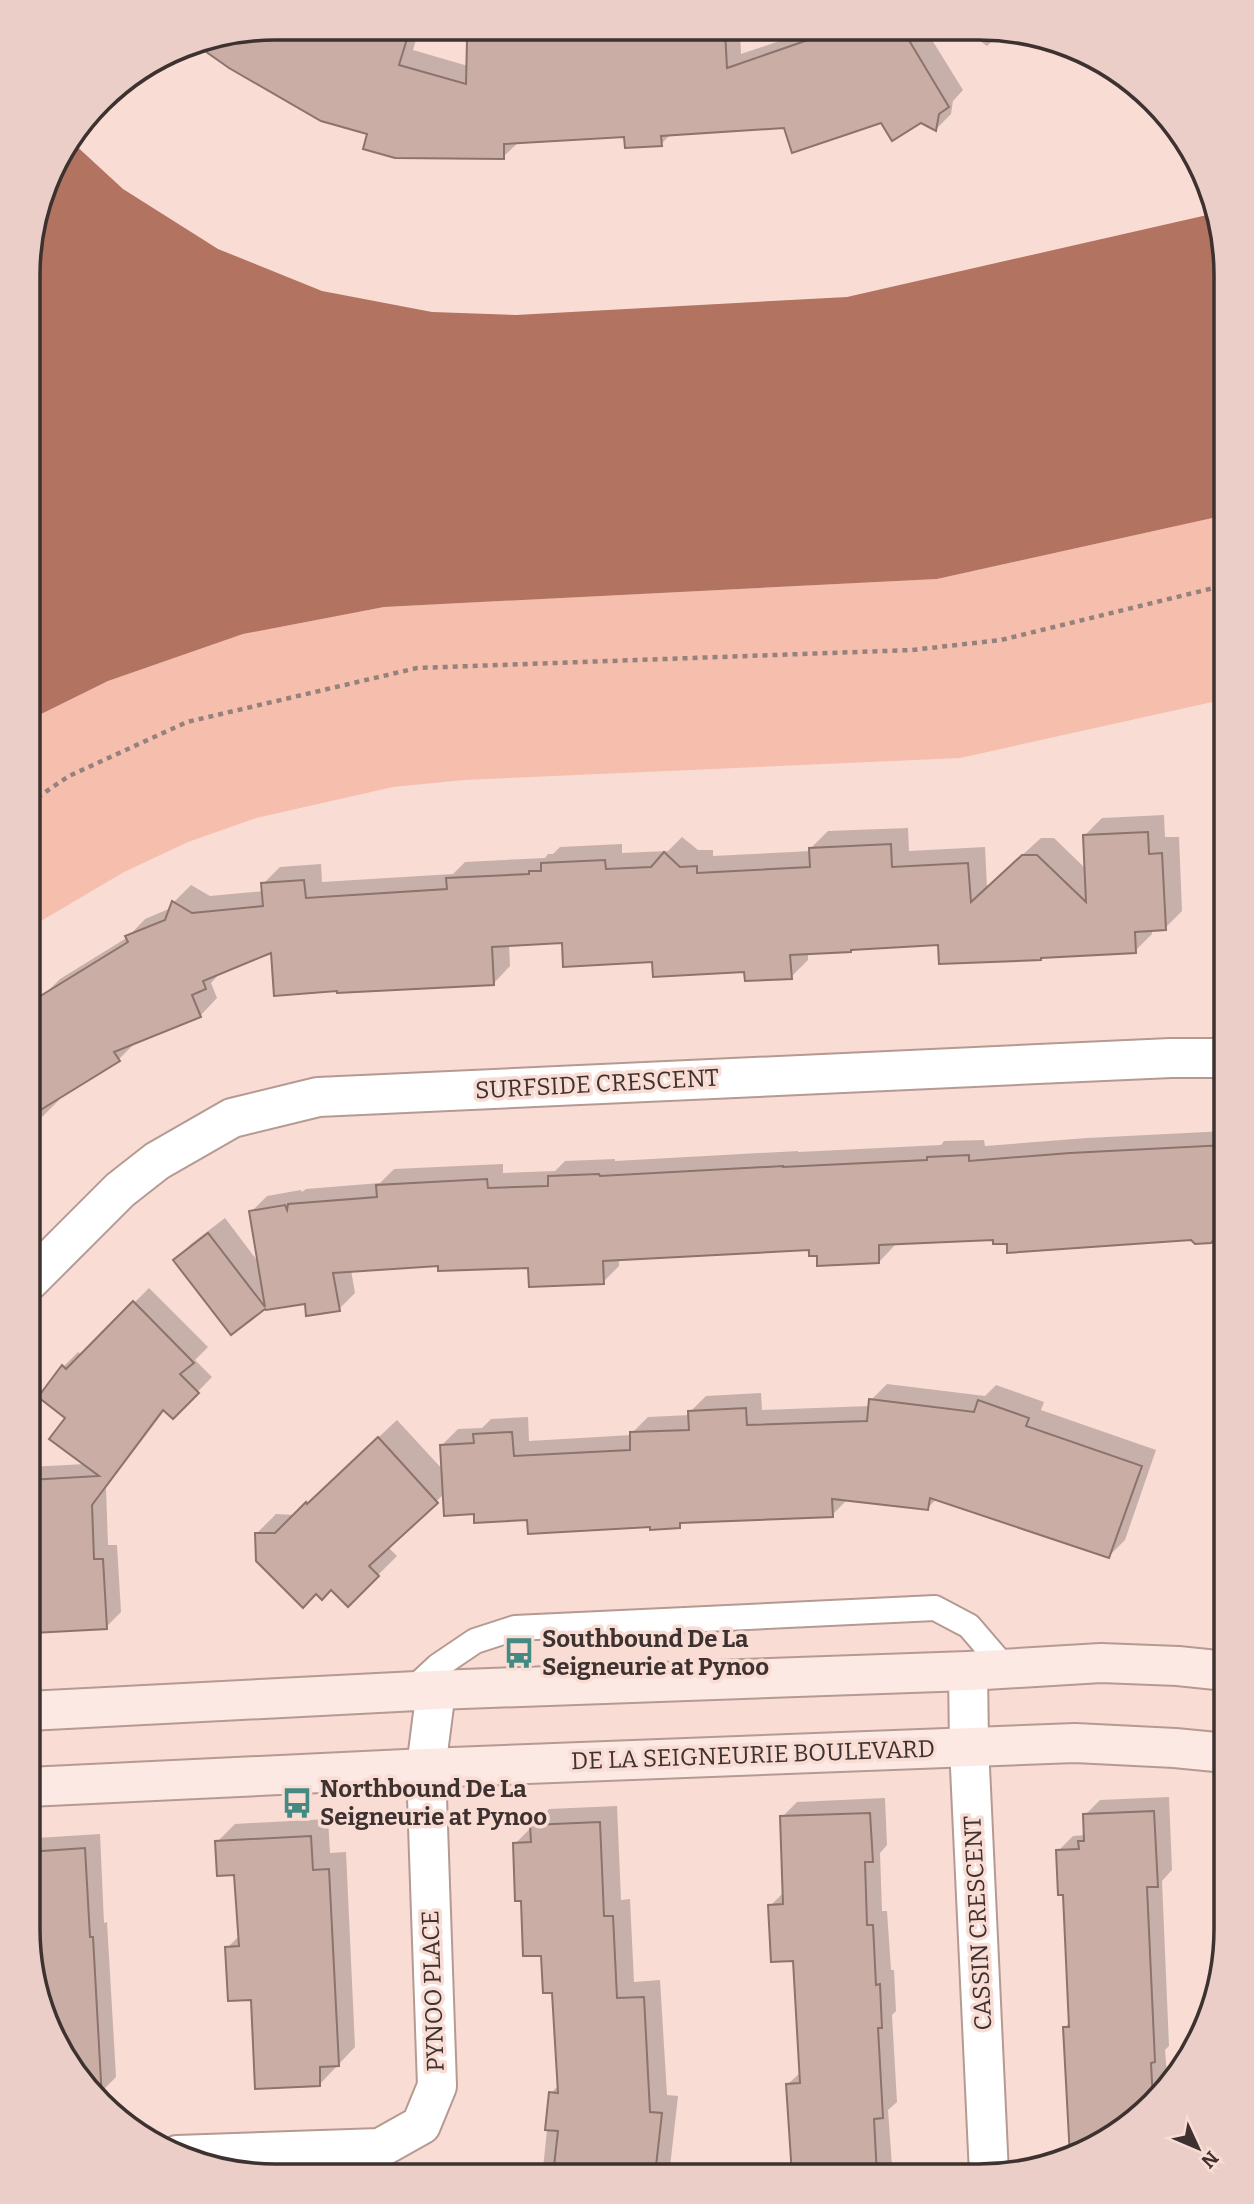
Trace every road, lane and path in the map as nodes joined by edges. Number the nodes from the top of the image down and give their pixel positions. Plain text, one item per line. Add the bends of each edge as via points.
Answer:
1 (1214, 588) edge
2 (40, 796) edge
3 (1214, 1058) edge
4 (40, 1270) edge
5 (1005, 1668) junction
6 (1213, 1670) edge
7 (968, 1671) junction
8 (423, 1691) junction
9 (40, 1710) edge
10 (970, 1746) junction
11 (1213, 1752) edge
12 (426, 1768) junction
13 (40, 1786) edge
14 (208, 2154) edge
15 (989, 2163) edge

1 - 2 path via 1001,640 912,650 417,668 187,722 69,776
3 - 4 street, SURFSIDE CRESCENT via 318,1097 232,1118 157,1161 120,1189
5 - 6 street via 1101,1663
5 - 7 street
5 - 8 lane via 969,1626 935,1608 515,1628 475,1641 438,1666
7 - 8 street
7 - 10 street, CASSIN CRESCENT
8 - 9 street
8 - 12 street, PYNOO PLACE
10 - 11 street, DE LA SEIGNEURIE BOULEVARD via 1075,1743
10 - 12 street, DE LA SEIGNEURIE BOULEVARD
10 - 15 street, CASSIN CRESCENT
12 - 13 street, DE LA SEIGNEURIE BOULEVARD
12 - 14 street, PYNOO PLACE via 437,2086 421,2124 380,2148

